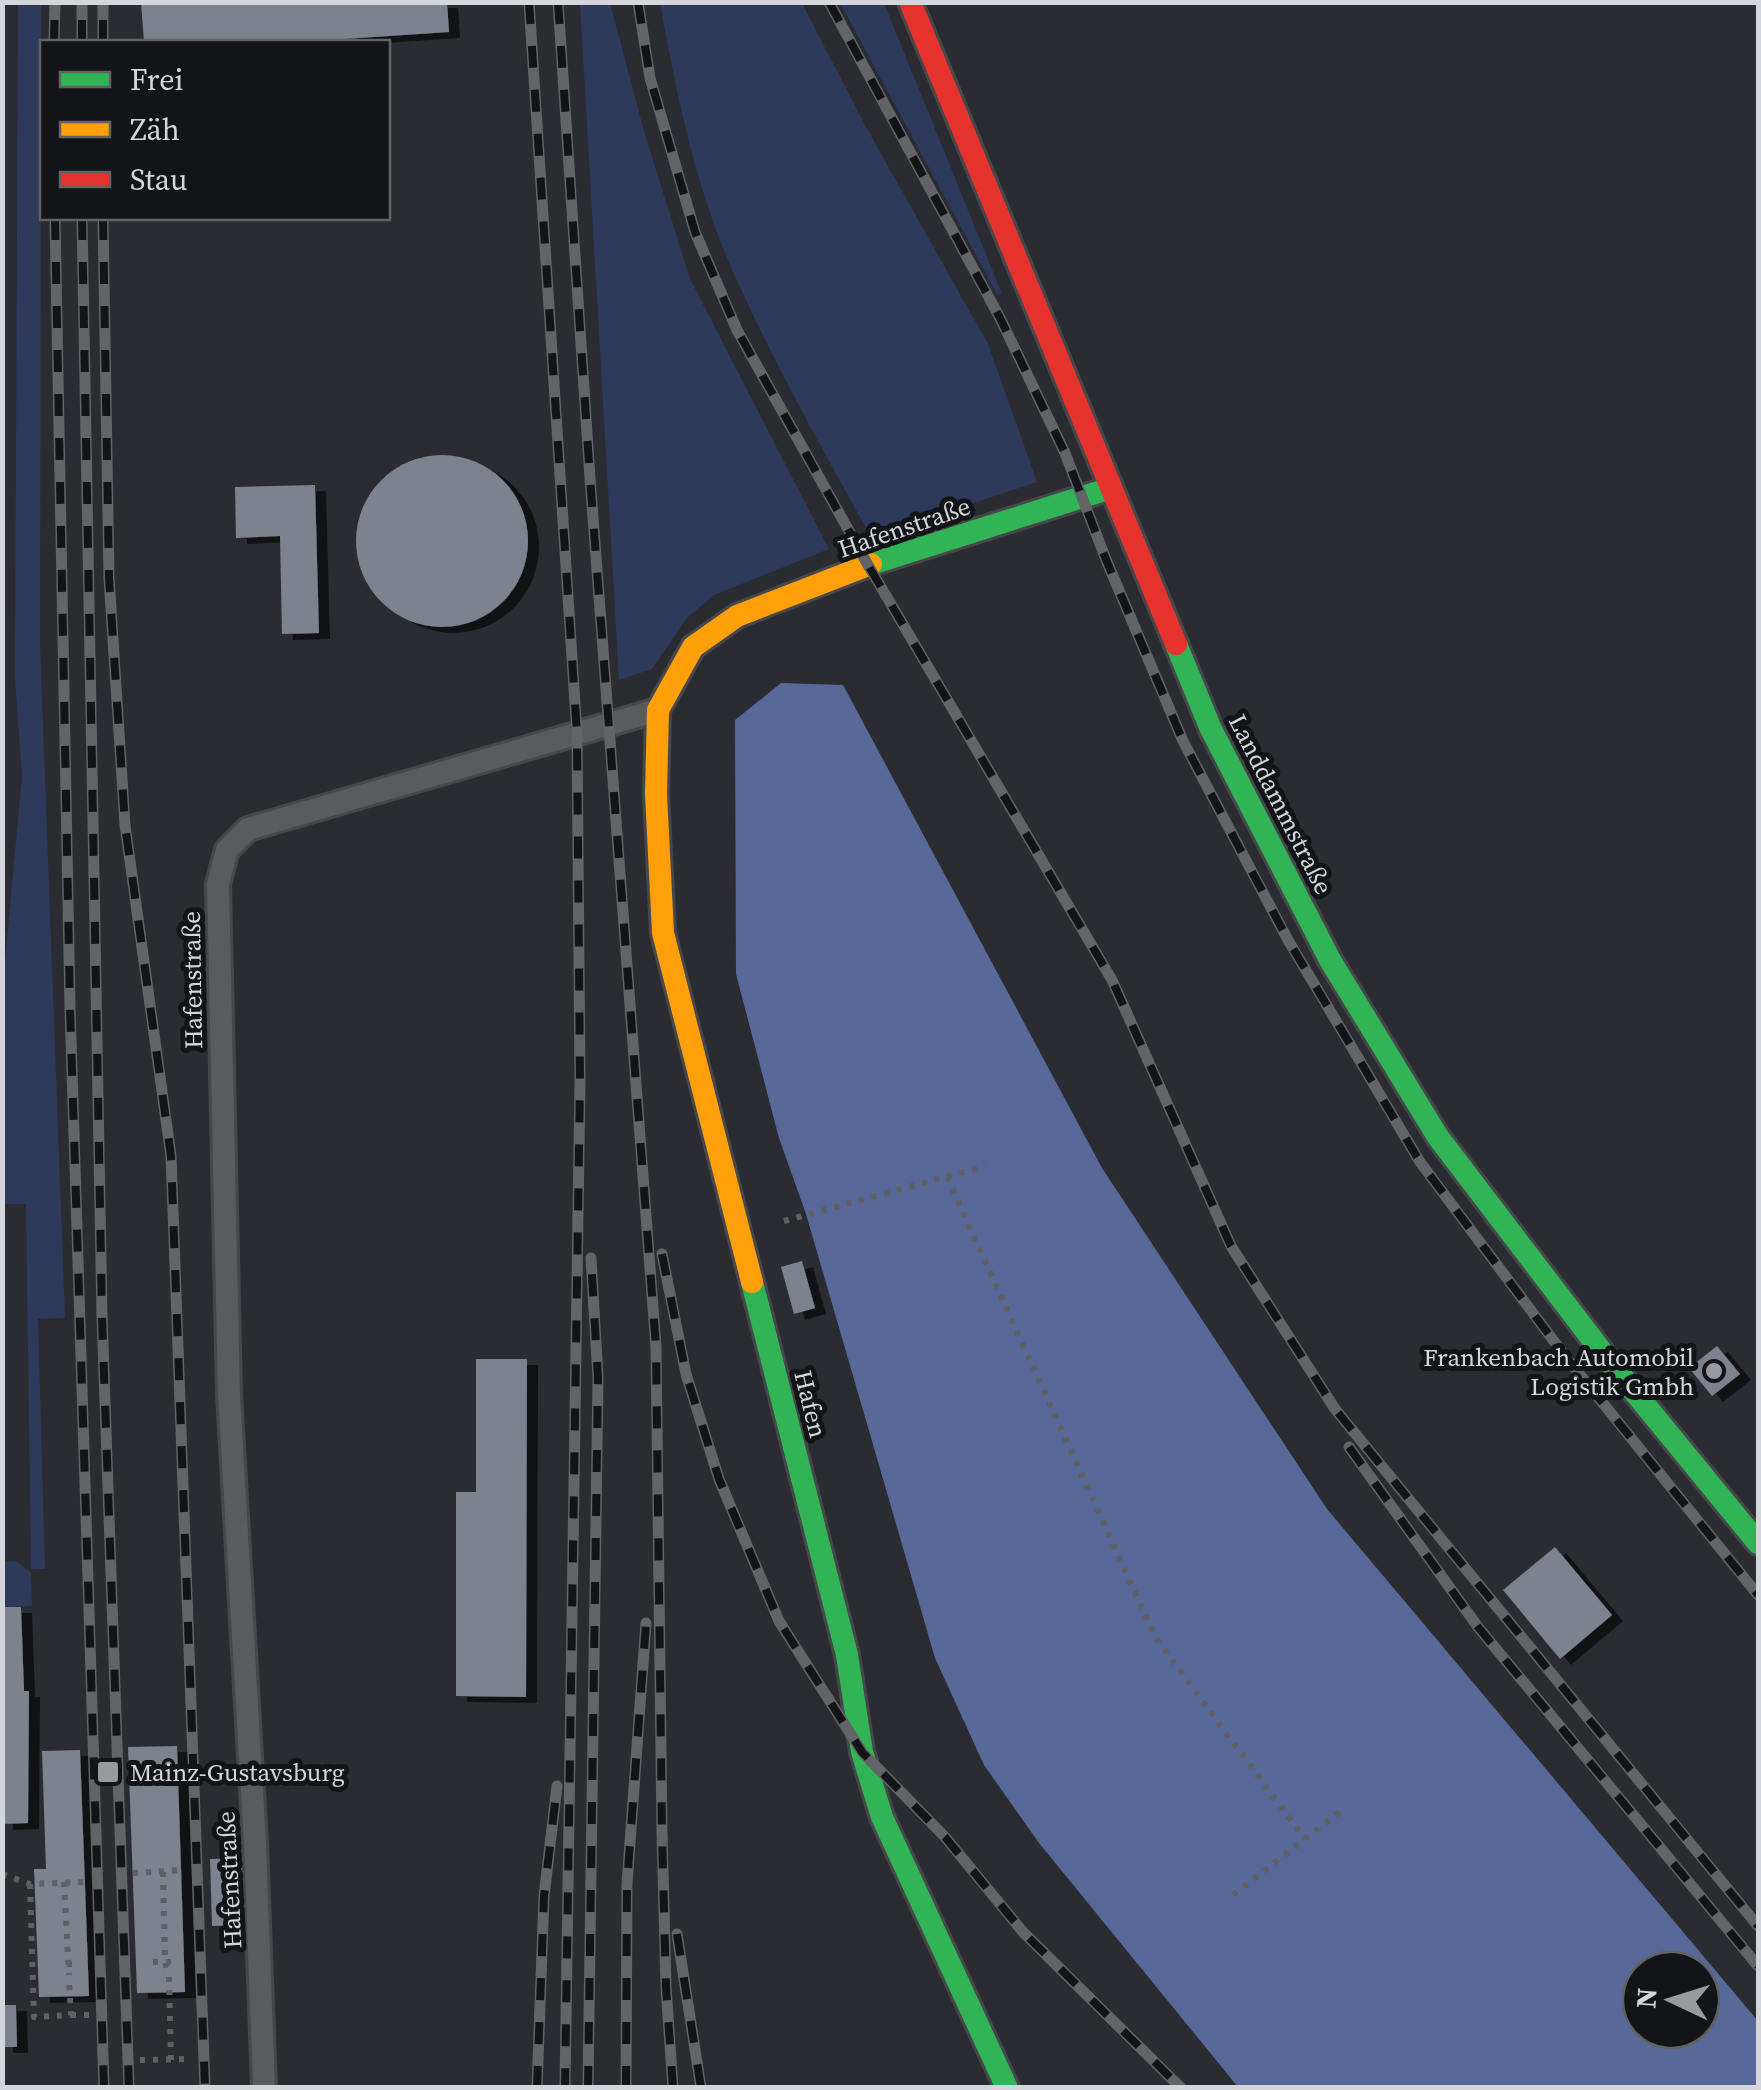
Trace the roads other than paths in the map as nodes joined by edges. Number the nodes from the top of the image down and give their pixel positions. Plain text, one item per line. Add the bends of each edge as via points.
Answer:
1 (910, 2) edge
2 (1111, 488) junction
3 (658, 710) junction
4 (1758, 1543) edge
5 (264, 2088) edge
6 (1007, 2088) edge

1 - 2 street, Landdammstraße
2 - 3 street, Hafenstraße via 868,565 736,616 693,647
2 - 4 street, Landdammstraße via 1210,727 1330,960 1438,1137
3 - 5 lane, Hafenstraße via 248,829 227,850 218,884 229,1396
3 - 6 street, Hafen via 663,933 846,1655 862,1752 882,1817

